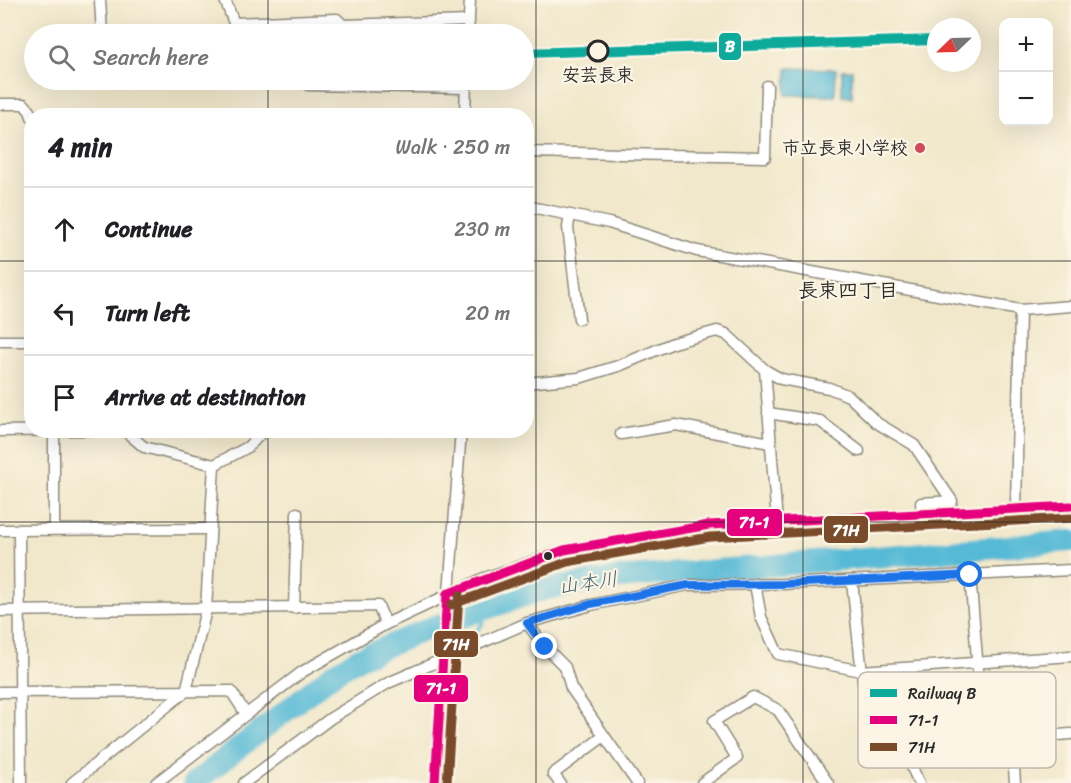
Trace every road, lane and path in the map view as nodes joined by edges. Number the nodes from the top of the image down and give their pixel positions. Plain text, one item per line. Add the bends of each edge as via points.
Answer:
1 (100, 0) edge
2 (225, 0) edge
3 (470, 0) edge
4 (470, 21) junction
5 (101, 24) edge
6 (342, 24) edge
7 (375, 24) edge
8 (470, 24) edge
9 (767, 86) dead end
10 (466, 90) edge
11 (0, 104) edge
12 (27, 108) edge
13 (465, 108) edge
14 (534, 152) edge
15 (534, 208) edge
16 (570, 215) junction
17 (1071, 306) edge
18 (1020, 310) junction
19 (579, 319) dead end
20 (0, 340) edge
21 (24, 340) edge
22 (765, 370) junction
23 (534, 382) edge
24 (768, 413) junction
25 (0, 431) edge
26 (24, 431) edge
27 (621, 434) dead end
28 (54, 438) edge
29 (133, 438) edge
30 (256, 438) edge
31 (460, 438) edge
32 (770, 443) junction
33 (859, 451) dead end
34 (214, 465) junction
35 (1071, 506) edge
36 (1016, 509) junction
37 (297, 513) dead end
38 (922, 514) junction
39 (777, 522) junction
40 (210, 529) junction
41 (0, 530) edge
42 (19, 530) junction
43 (54, 530) junction
44 (1071, 570) edge
45 (970, 575) junction
46 (852, 581) junction
47 (755, 584) junction
48 (447, 598) junction
49 (294, 608) junction
50 (206, 610) junction
51 (0, 611) edge
52 (19, 611) junction
53 (527, 623) junction
54 (386, 624) junction
55 (443, 652) junction
56 (1071, 656) edge
57 (978, 663) junction
58 (861, 671) junction
59 (979, 672) edge
60 (0, 692) edge
61 (19, 692) junction
62 (186, 692) junction
63 (246, 714) junction
64 (1071, 734) edge
65 (1056, 735) edge
66 (604, 736) junction
67 (912, 768) edge
68 (1014, 768) edge
69 (259, 772) junction
70 (822, 781) edge
71 (21, 783) edge
72 (72, 783) edge
73 (156, 783) edge
74 (244, 783) edge
75 (255, 783) edge
76 (435, 783) edge
77 (560, 783) edge
78 (637, 783) edge
79 (702, 783) edge
80 (919, 783) edge
81 (1015, 783) edge

1 - 5 street
2 - 6 street via 234,23 336,19
3 - 4 street
4 - 7 street
4 - 8 street
9 - 14 street via 765,157
10 - 13 street
11 - 12 street via 24,104
15 - 16 street
16 - 18 street via 697,251
16 - 19 street via 568,227
17 - 18 street
18 - 36 street
20 - 21 street
22 - 23 street via 726,334 717,331 579,378
22 - 24 street
22 - 38 street via 781,379 849,396 877,423 914,446 952,501 921,503
24 - 32 street
24 - 33 street via 819,421
25 - 26 street
27 - 32 street via 676,425
28 - 43 street
29 - 34 street via 144,447
30 - 34 street via 248,447
31 - 48 street
32 - 39 street
34 - 40 street
35 - 36 street
36 - 38 street
37 - 49 street
38 - 39 street
39 - 48 street via 709,525 564,550
40 - 43 street
40 - 50 street
41 - 42 street
42 - 43 street
42 - 52 street
44 - 45 street
45 - 46 street
45 - 57 street
46 - 47 street
46 - 58 street
47 - 53 street via 688,585 591,604
47 - 58 street via 761,617 778,654
48 - 54 street
48 - 55 street
49 - 50 street
49 - 54 street via 378,606
50 - 52 street
50 - 62 street
51 - 52 street
52 - 61 street
53 - 55 street
53 - 66 street via 565,667 571,688
54 - 63 street via 302,672
55 - 69 street via 331,718
55 - 76 street
56 - 57 street
57 - 58 street
57 - 59 street
60 - 61 street
61 - 62 street
61 - 71 street
62 - 63 street via 231,691
62 - 72 street
63 - 73 street
64 - 65 street
66 - 77 street via 553,774
66 - 78 street
67 - 80 street
68 - 81 street
69 - 74 street
69 - 75 street
70 - 79 street via 778,710 753,697 714,722 737,758

